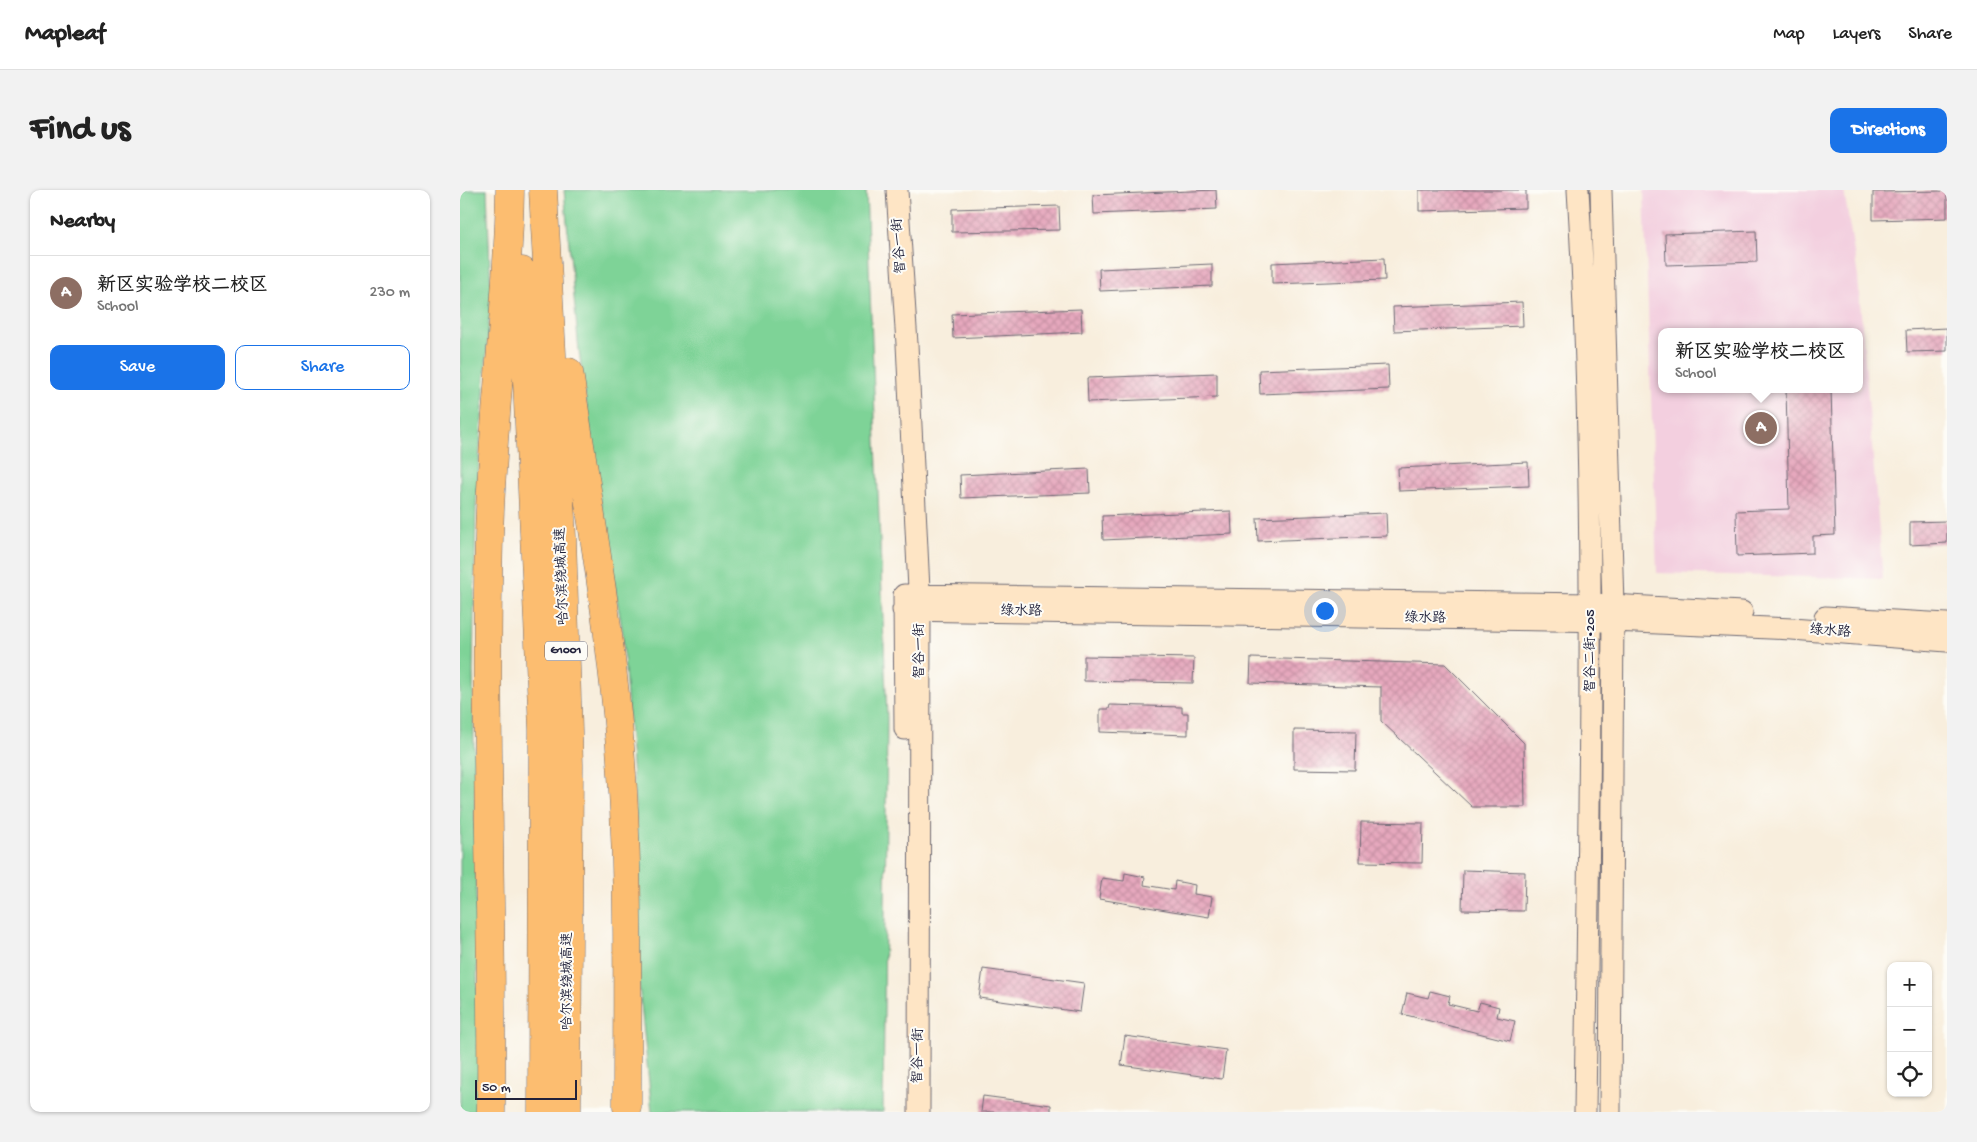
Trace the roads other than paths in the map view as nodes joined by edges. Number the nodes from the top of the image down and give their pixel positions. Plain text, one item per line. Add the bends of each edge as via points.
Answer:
1 (510, 190) edge
2 (517, 190) edge
3 (543, 190) edge
4 (548, 190) edge
5 (883, 190) edge
6 (896, 190) edge
7 (1578, 190) edge
8 (1601, 190) edge
9 (911, 603) junction
10 (1591, 613) junction
11 (1613, 613) junction
12 (1947, 624) edge
13 (1947, 641) edge
14 (627, 1107) dead end
15 (491, 1112) edge
16 (542, 1112) edge
17 (567, 1112) edge
18 (904, 1112) edge
19 (919, 1112) edge
20 (1585, 1112) edge
21 (1610, 1112) edge

1 - 15 highway via 509,260 489,536
2 - 16 highway, 哈尔滨绕城高速 / G1001 via 528,366 542,729
3 - 17 highway, 哈尔滨绕城高速 / G1001 via 562,537 569,755
4 - 14 highway via 568,364 605,602 619,726
5 - 9 main road, 智谷一街
6 - 9 main road, 智谷一街 via 907,344
7 - 10 main road, 智谷二街•205
8 - 11 main road, 智谷二街•205
9 - 10 main road, 绿水路
9 - 18 main road, 智谷一街
9 - 19 main road, 智谷一街
10 - 11 main road, 绿水路
10 - 20 main road, 智谷二街•205
11 - 12 main road, 绿水路
11 - 13 main road, 绿水路
11 - 21 main road, 智谷二街•205

